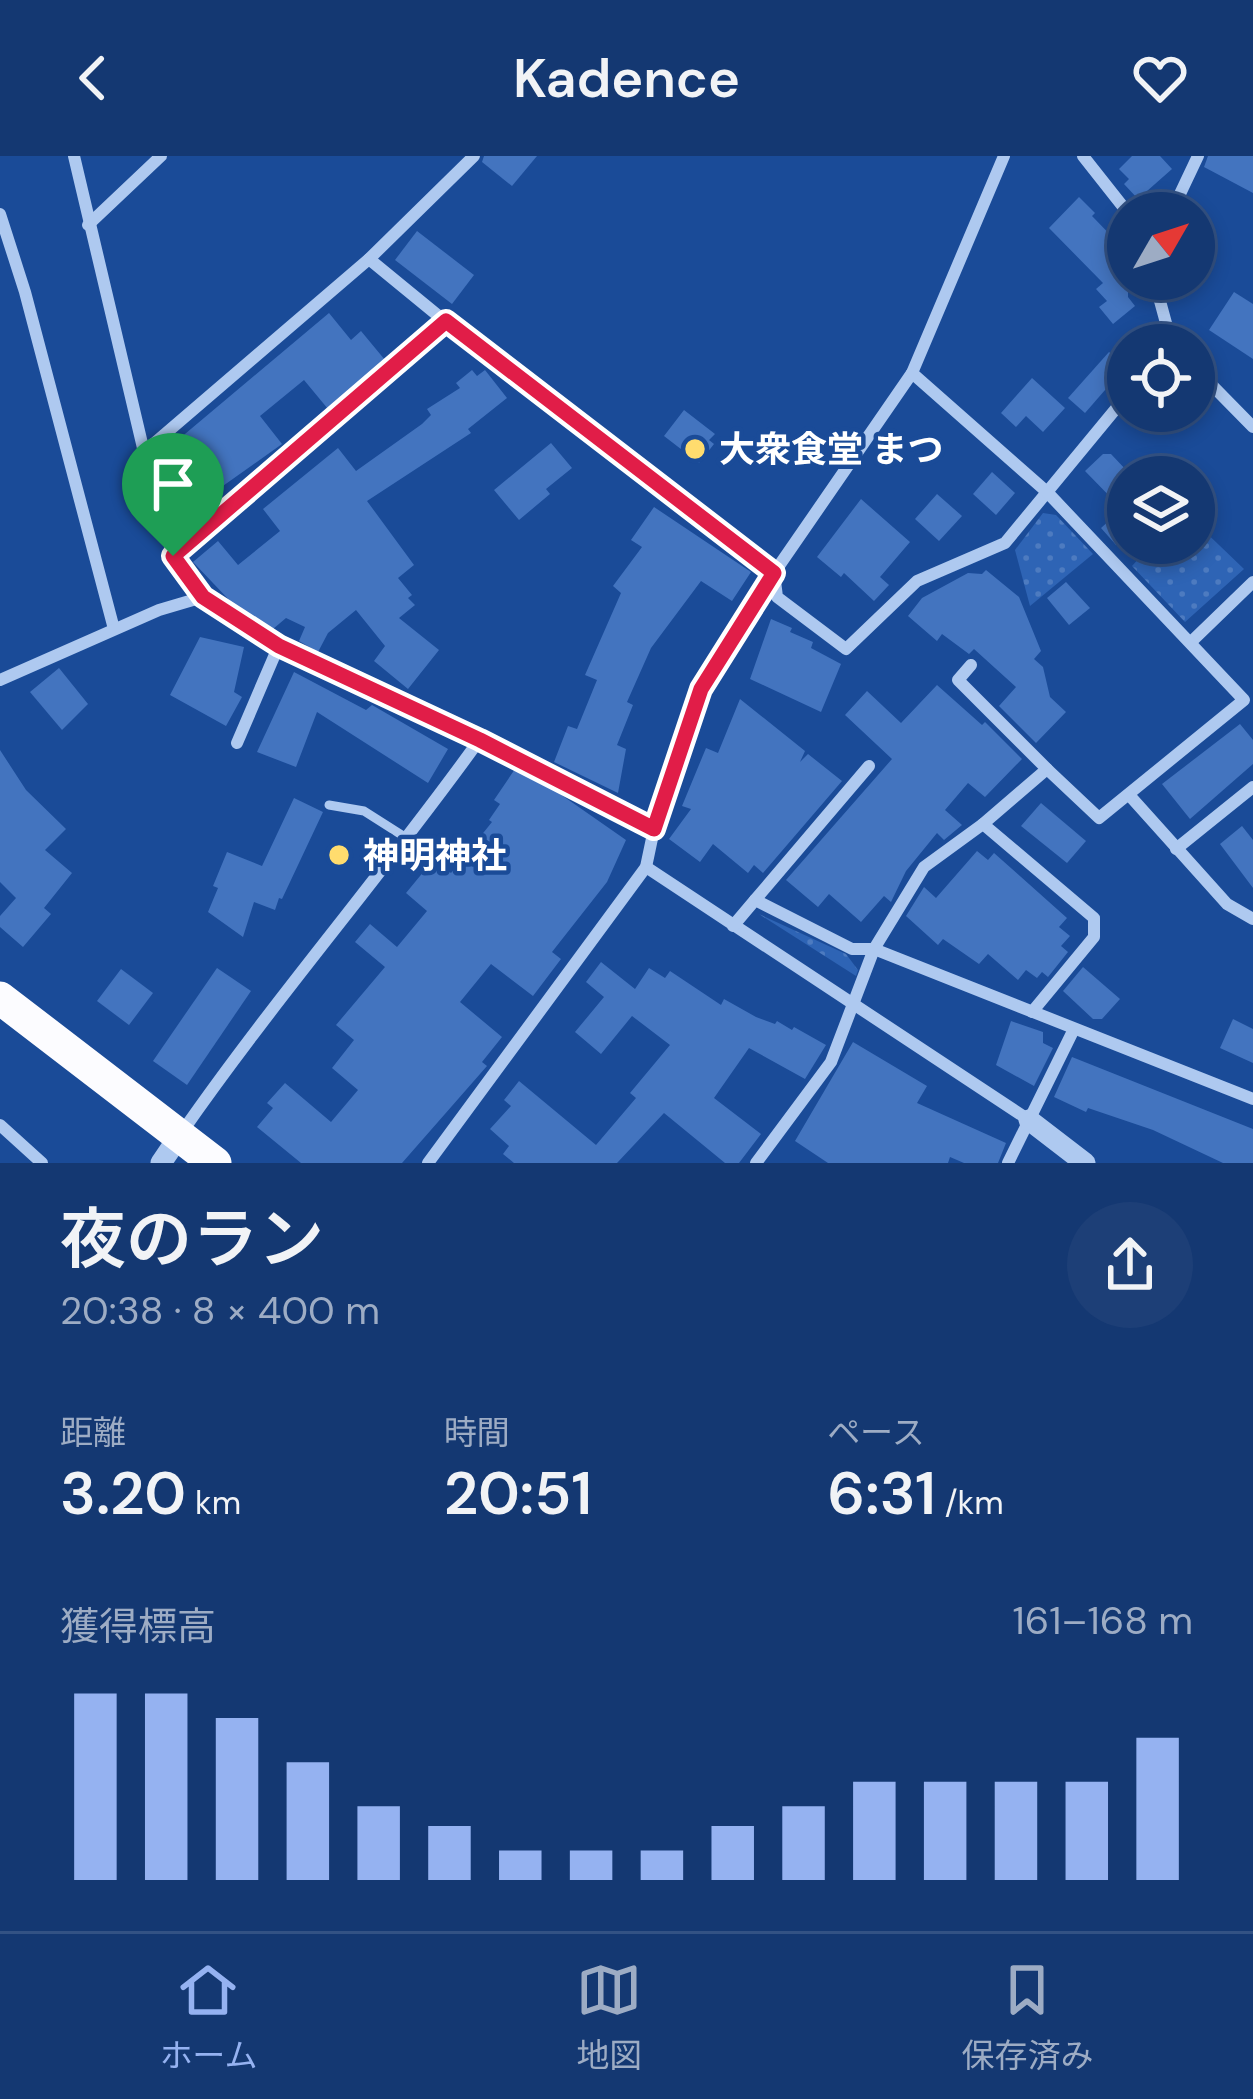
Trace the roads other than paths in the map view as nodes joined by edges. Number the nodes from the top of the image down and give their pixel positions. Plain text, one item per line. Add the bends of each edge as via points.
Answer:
1 (74, 156) edge
2 (160, 156) edge
3 (474, 156) edge
4 (1004, 156) edge
5 (1083, 156) edge
6 (1198, 156) edge
7 (1111, 192) edge
8 (1181, 192) edge
9 (0, 214) edge
10 (88, 225) junction
11 (369, 259) junction
12 (446, 321) junction
13 (912, 373) junction
14 (1215, 388) edge
15 (1107, 419) edge
16 (1253, 427) edge
17 (144, 452) junction
18 (1047, 492) junction
19 (173, 556) junction
20 (774, 573) junction
21 (1253, 582) edge
22 (203, 597) junction
23 (113, 629) junction
24 (1191, 642) junction
25 (279, 646) junction
26 (971, 665) dead end
27 (0, 680) edge
28 (480, 740) junction
29 (237, 743) dead end
30 (869, 766) dead end
31 (1047, 769) junction
32 (1253, 787) edge
33 (1130, 796) junction
34 (329, 805) dead end
35 (983, 824) junction
36 (654, 829) junction
37 (408, 839) junction
38 (1177, 849) junction
39 (646, 867) junction
40 (755, 900) junction
41 (1253, 919) edge
42 (733, 926) junction
43 (874, 949) junction
44 (0, 998) edge
45 (852, 1005) junction
46 (1032, 1012) junction
47 (1074, 1029) junction
48 (1253, 1099) edge
49 (1029, 1120) junction
50 (0, 1125) edge
51 (171, 1149) edge
52 (42, 1163) edge
53 (215, 1163) edge
54 (428, 1163) edge
55 (756, 1163) edge
56 (1008, 1163) edge
57 (1085, 1163) edge

1 - 10 street
2 - 10 street
3 - 11 street
4 - 13 street
5 - 7 street
6 - 8 street
9 - 23 street
10 - 17 street
11 - 12 street
11 - 17 street
12 - 19 street
12 - 20 street
13 - 18 street
13 - 20 street
14 - 16 street
15 - 18 street
17 - 19 street
18 - 20 street via 1006,543 917,581 846,649 777,597
18 - 24 street
19 - 22 street
20 - 36 street via 701,689
21 - 24 street
22 - 23 street
22 - 25 street
23 - 27 street
24 - 33 street via 1244,700
25 - 28 street
25 - 29 street
26 - 31 street via 958,680
28 - 36 street
28 - 37 street
30 - 40 street
31 - 33 street via 1099,818
31 - 35 street
32 - 38 street
33 - 38 street
34 - 37 lane via 364,811
35 - 43 street via 924,867
35 - 46 street via 1094,918 1094,937
36 - 39 street
37 - 51 street via 250,1035
38 - 41 street via 1227,904
39 - 42 street
39 - 54 street
40 - 42 street
40 - 43 street via 852,950
42 - 45 street
43 - 45 street
43 - 46 street
44 - 51 highway
45 - 49 street
45 - 55 street via 831,1062
46 - 47 street
47 - 48 street
47 - 49 street
49 - 56 street
49 - 57 street
50 - 52 street
51 - 53 highway

